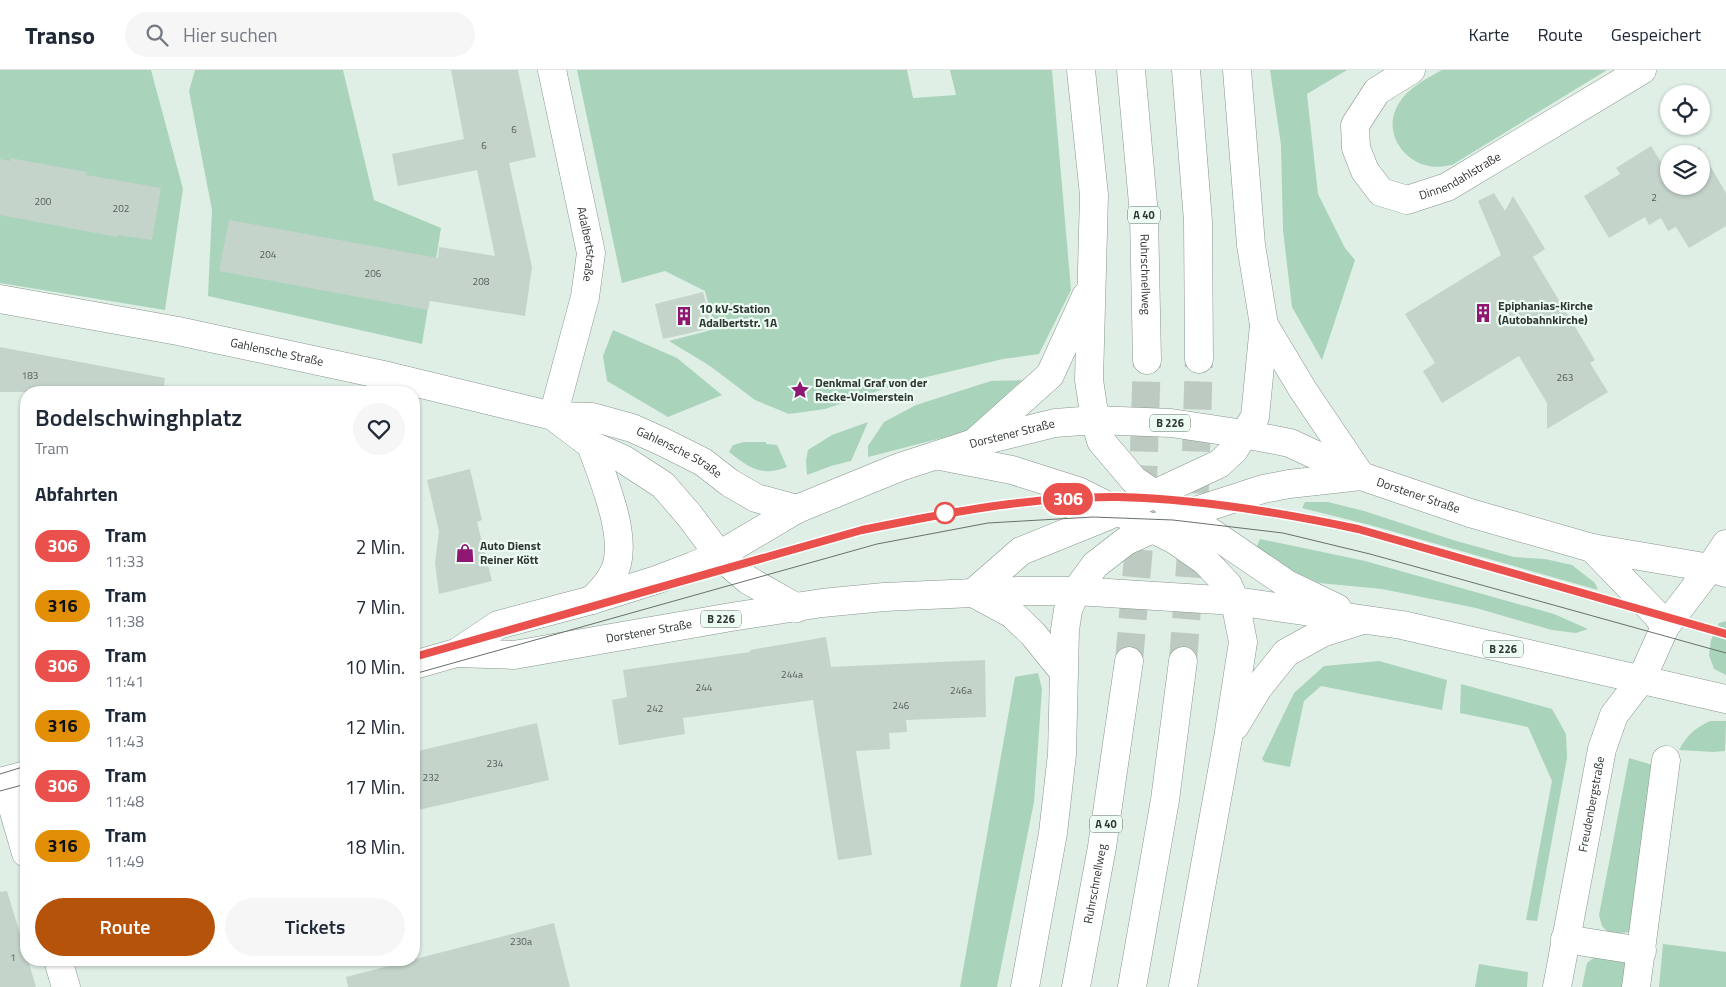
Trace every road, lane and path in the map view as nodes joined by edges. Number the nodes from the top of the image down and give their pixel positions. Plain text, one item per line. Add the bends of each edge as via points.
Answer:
1 (552, 70) edge
2 (1081, 70) edge
3 (1131, 70) edge
4 (1186, 70) edge
5 (1238, 70) edge
6 (1411, 70) edge
7 (1642, 70) edge
8 (1091, 285) junction
9 (0, 299) edge
10 (1264, 326) junction
11 (1200, 359) tunnel mouth
12 (1147, 360) tunnel mouth
13 (553, 416) junction
14 (1094, 420) junction
15 (1244, 434) junction
16 (974, 443) junction
17 (592, 445) junction
18 (939, 455) junction
19 (1361, 476) junction
20 (1155, 494) junction
21 (798, 509) junction
22 (1118, 511) junction
23 (1186, 514) junction
24 (1153, 529) junction
25 (1726, 544) edge
26 (1592, 548) junction
27 (719, 555) junction
28 (1718, 570) edge
29 (1076, 591) junction
30 (973, 593) junction
31 (592, 600) junction
32 (1235, 601) junction
33 (797, 608) junction
34 (1363, 620) junction
35 (1665, 627) junction
36 (456, 653) junction
37 (1129, 661) tunnel mouth
38 (1183, 661) tunnel mouth
39 (420, 663) edge
40 (1063, 672) junction
41 (1641, 680) junction
42 (1726, 699) edge
43 (1228, 738) junction
44 (1666, 760) dead end
45 (10, 779) edge
46 (20, 826) edge
47 (1565, 939) junction
48 (1642, 950) junction
49 (60, 966) edge
50 (66, 987) edge
51 (1025, 987) edge
52 (1076, 987) edge
53 (1132, 987) edge
54 (1183, 987) edge
55 (1557, 987) edge
56 (1636, 987) edge

1 - 13 main road, Adalbertstraße via 591,253 585,297
2 - 8 main road via 1094,195
3 - 12 main road, Ruhrschnellweg / A 40 via 1144,215
4 - 11 main road via 1198,221
5 - 10 main road via 1252,245
6 - 7 main road, Dinnendahlstraße via 1377,90 1355,125 1356,148 1365,171 1381,192 1407,200 1447,187
8 - 14 main road via 1089,380
8 - 16 main road via 1050,375
9 - 13 main road, Gahlensche Straße via 178,330
10 - 15 main road via 1255,417
10 - 19 main road
13 - 17 main road, Gahlensche Straße
13 - 21 main road, Gahlensche Straße via 592,417 632,428 703,462 756,498
14 - 15 main road, Dorstener Straße / B 226 via 1171,423
14 - 16 main road, Dorstener Straße / B 226 via 1055,423
14 - 20 main road via 1101,441 1134,480
15 - 19 main road, Dorstener Straße / B 226 via 1290,444
15 - 20 main road via 1234,450 1219,464
16 - 18 main road, Dorstener Straße / B 226
17 - 27 main road, Gahlensche Straße via 622,458 663,485
17 - 31 main road via 614,510 620,555 613,576
18 - 21 main road, Dorstener Straße / B 226 via 900,467
18 - 22 main road via 1012,470 1078,491
19 - 23 main road via 1264,489
19 - 26 main road, Dorstener Straße / B 226 via 1470,513
20 - 22 main road
20 - 23 main road
21 - 27 main road, Dorstener Straße / B 226
22 - 24 main road
22 - 30 main road via 1021,551
23 - 24 main road
23 - 34 main road via 1287,584
24 - 29 main road via 1109,553 1095,565
24 - 32 main road via 1205,561 1228,585
25 - 28 main road
26 - 28 main road, Dorstener Straße / B 226
26 - 35 main road, Dorstener Straße
27 - 31 main road, Dorstener Straße / B 226 via 656,580
27 - 33 main road, Gahlensche Straße via 748,580
28 - 35 main road
29 - 30 main road, Dorstener Straße / B 226
29 - 32 main road, Dorstener Straße / B 226
29 - 40 main road via 1068,610
30 - 33 main road, Dorstener Straße / B 226 via 884,597
30 - 40 main road via 1012,614 1033,634
31 - 36 main road, Dorstener Straße / B 226 via 498,625
32 - 34 main road, Dorstener Straße / B 226
32 - 43 main road via 1243,642
33 - 36 main road, Dorstener Straße / B 226 via 514,655
34 - 41 main road, Dorstener Straße / B 226 via 1402,625
34 - 43 main road via 1322,633 1286,653 1258,688
35 - 41 main road
36 - 39 main road, Dorstener Straße / B 226
37 - 52 main road, Ruhrschnellweg / A 40 via 1102,847
38 - 53 main road via 1165,800
40 - 51 main road via 1062,754 1053,833
41 - 42 main road, Dorstener Straße / B 226
41 - 47 main road, Freudenbergstraße via 1614,714 1602,750
43 - 54 main road
44 - 48 main road
45 - 46 main road
47 - 48 main road
47 - 55 main road, Freudenbergstraße
48 - 56 main road
49 - 50 main road

